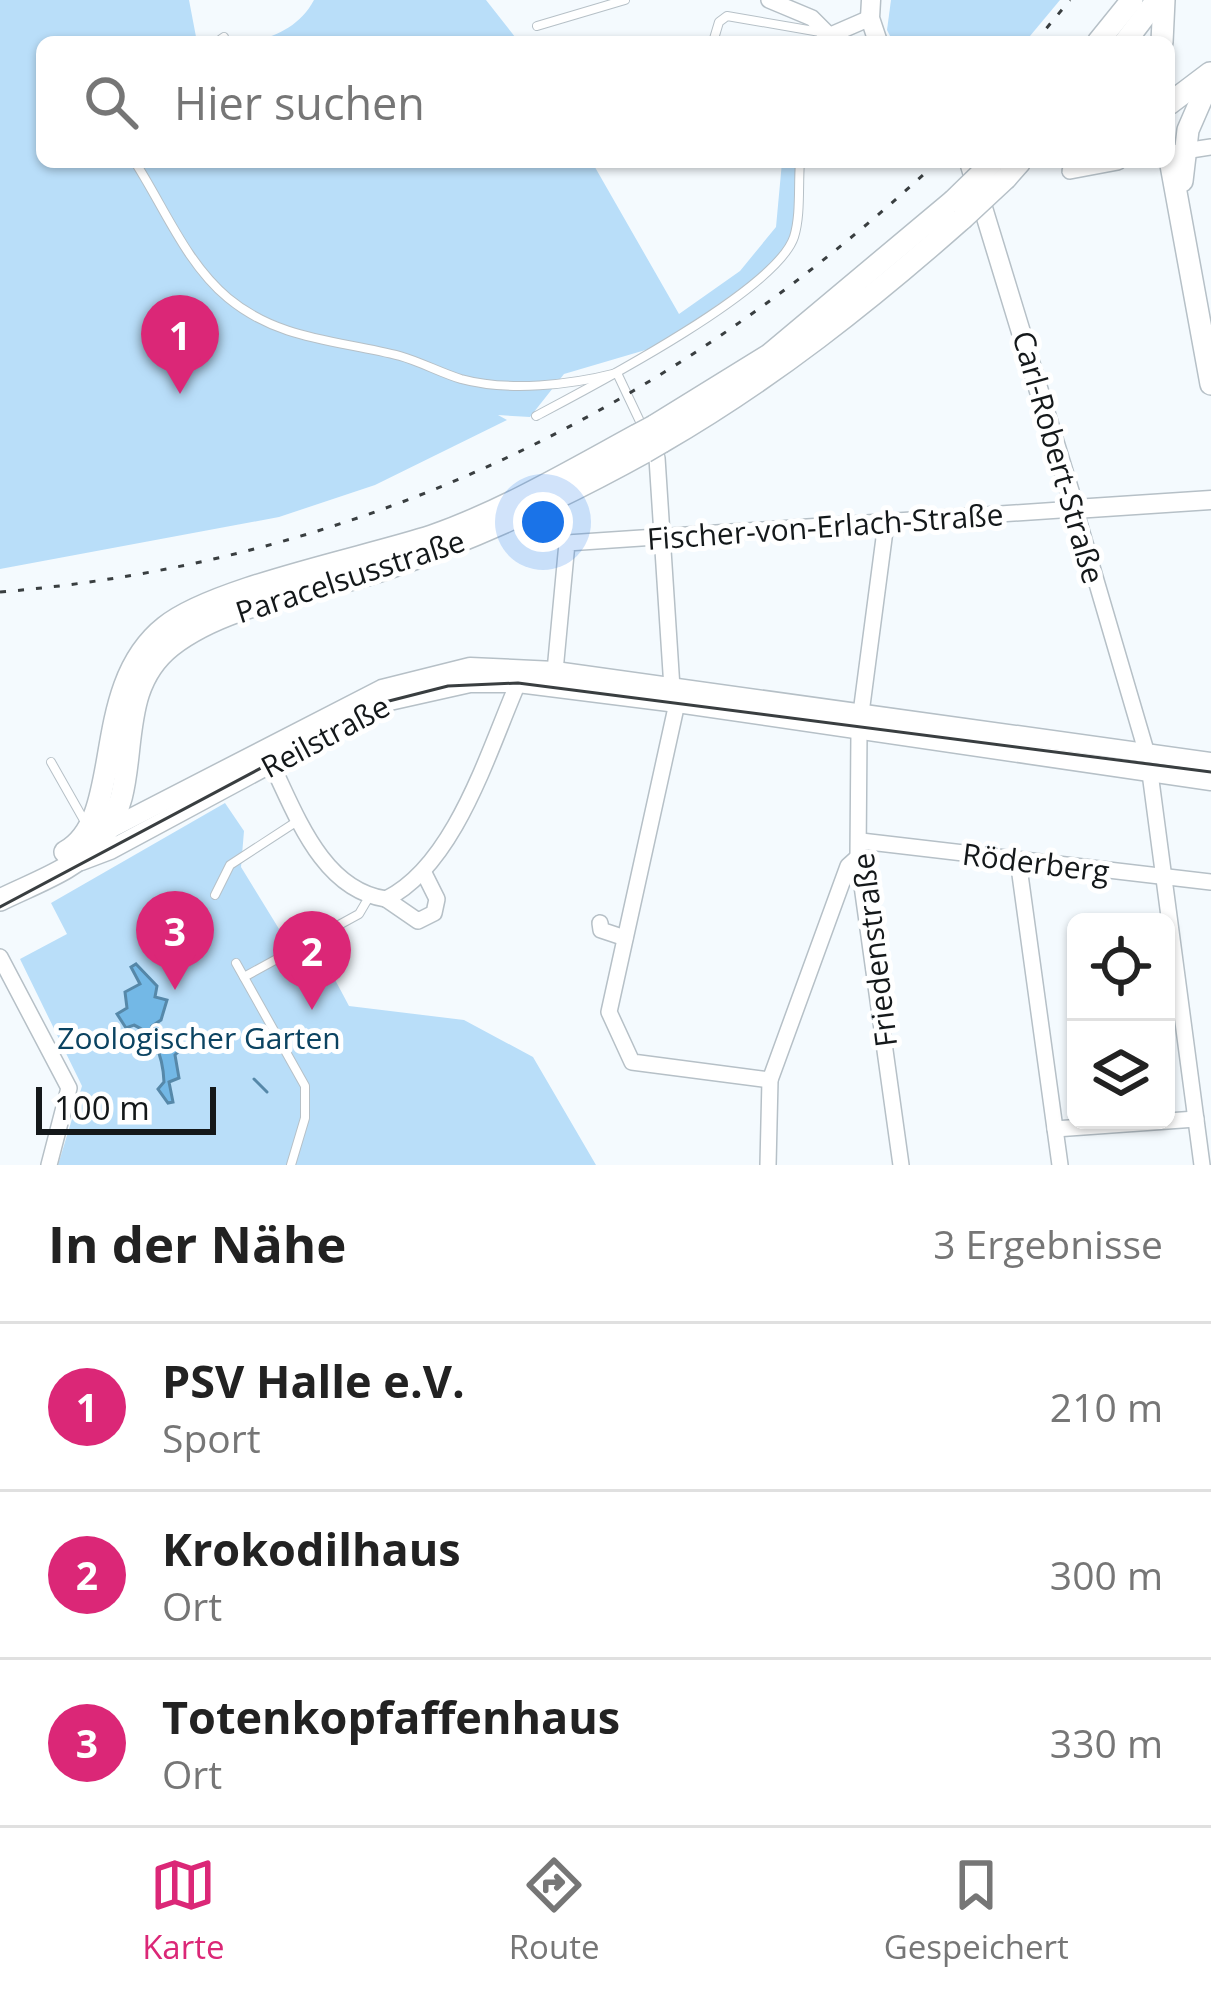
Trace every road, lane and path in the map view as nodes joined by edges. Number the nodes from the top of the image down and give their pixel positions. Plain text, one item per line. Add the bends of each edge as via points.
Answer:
1 (625, 0) edge
2 (770, 0) edge
3 (605, 3) edge
4 (1150, 4) edge
5 (870, 9) edge
6 (537, 26) dead end
7 (714, 36) edge
8 (815, 36) edge
9 (823, 36) edge
10 (827, 36) edge
11 (1107, 36) edge
12 (1129, 36) edge
13 (1160, 36) edge
14 (1211, 75) edge
15 (1175, 100) edge
16 (1211, 147) edge
17 (1175, 151) edge
18 (1175, 153) edge
19 (1175, 162) edge
20 (138, 168) edge
21 (800, 168) edge
22 (971, 168) edge
23 (1005, 168) edge
24 (1086, 168) edge
25 (1070, 171) dead end
26 (617, 374) junction
27 (1211, 384) edge
28 (536, 416) dead end
29 (651, 443) junction
30 (1211, 500) edge
31 (1075, 509) junction
32 (886, 524) junction
33 (665, 537) junction
34 (555, 671) junction
35 (518, 683) junction
36 (675, 695) junction
37 (860, 723) junction
38 (280, 742) junction
39 (51, 762) dead end
40 (1211, 762) edge
41 (271, 763) junction
42 (1149, 763) junction
43 (122, 781) junction
44 (1211, 781) edge
45 (148, 811) junction
46 (299, 820) junction
47 (87, 842) junction
48 (860, 849) junction
49 (1018, 860) junction
50 (424, 873) junction
51 (1165, 877) junction
52 (1211, 882) edge
53 (0, 886) edge
54 (215, 895) dead end
55 (378, 898) junction
56 (0, 900) edge
57 (600, 922) dead end
58 (625, 938) junction
59 (0, 957) edge
60 (236, 963) dead end
61 (244, 977) junction
62 (770, 1080) junction
63 (1196, 1119) junction
64 (1054, 1130) junction
65 (49, 1165) edge
66 (292, 1165) edge
67 (769, 1165) edge
68 (902, 1165) edge
69 (1060, 1165) edge
70 (1202, 1165) edge

1 - 3 lane
2 - 9 street via 812,18
3 - 6 lane
4 - 11 main road
4 - 12 main road
4 - 13 main road
5 - 10 street
7 - 8 lane via 727,16
14 - 15 main road
14 - 17 main road
16 - 18 street
19 - 27 main road
20 - 26 lane via 185,249 224,296 258,321 465,380 557,384
21 - 26 lane via 794,239 767,271
22 - 31 street, Carl-Robert-Straße
23 - 29 main road, Paracelsusstraße, bridge via 803,350
24 - 25 street
26 - 28 lane
26 - 29 lane
29 - 33 street
29 - 43 main road, Paracelsusstraße via 464,539 185,637 139,689
29 - 47 main road, Paracelsusstraße via 440,533 219,599 167,624 121,687
30 - 31 street, Fischer-von-Erlach-Straße
31 - 32 street, Fischer-von-Erlach-Straße
31 - 42 street, Carl-Robert-Straße
32 - 33 street, Fischer-von-Erlach-Straße
32 - 37 street, Friedenstraße
33 - 34 street, Fischer-von-Erlach-Straße via 566,543
33 - 36 street
34 - 36 street, Reilstraße
34 - 38 street, Reilstraße via 470,667 424,676
35 - 36 street, Reilstraße
35 - 41 street, Reilstraße via 448,686 385,702
35 - 50 street
36 - 37 street, Reilstraße
36 - 58 street
37 - 42 street, Reilstraße
37 - 48 street, Friedenstraße
38 - 45 street, Reilstraße
38 - 47 lane via 257,764 152,819
39 - 47 lane
40 - 42 street, Reilstraße
41 - 46 street
41 - 47 street, Reilstraße via 110,850
42 - 44 street, Reilstraße
42 - 51 street, Carl-Robert-Straße
43 - 45 street
43 - 47 main road, Paracelsusstraße
45 - 47 street, Reilstraße
46 - 54 lane via 230,865
46 - 55 street via 324,861
47 - 53 main road, Reilstraße
47 - 56 main road, Reilstraße
48 - 49 street, Röderberg
48 - 62 street
48 - 68 street, Friedenstraße
49 - 51 street, Röderberg
49 - 64 street
50 - 55 street via 413,886
50 - 55 street via 437,899 434,913 418,921
51 - 52 street, Röderberg
51 - 63 street, Carl-Robert-Straße
55 - 61 lane
57 - 58 street via 601,930
58 - 62 street via 609,1012 632,1062
59 - 65 street via 69,1088
60 - 61 lane
61 - 66 lane via 304,1086
62 - 67 street
63 - 64 street
63 - 70 street, Carl-Robert-Straße
64 - 69 street

